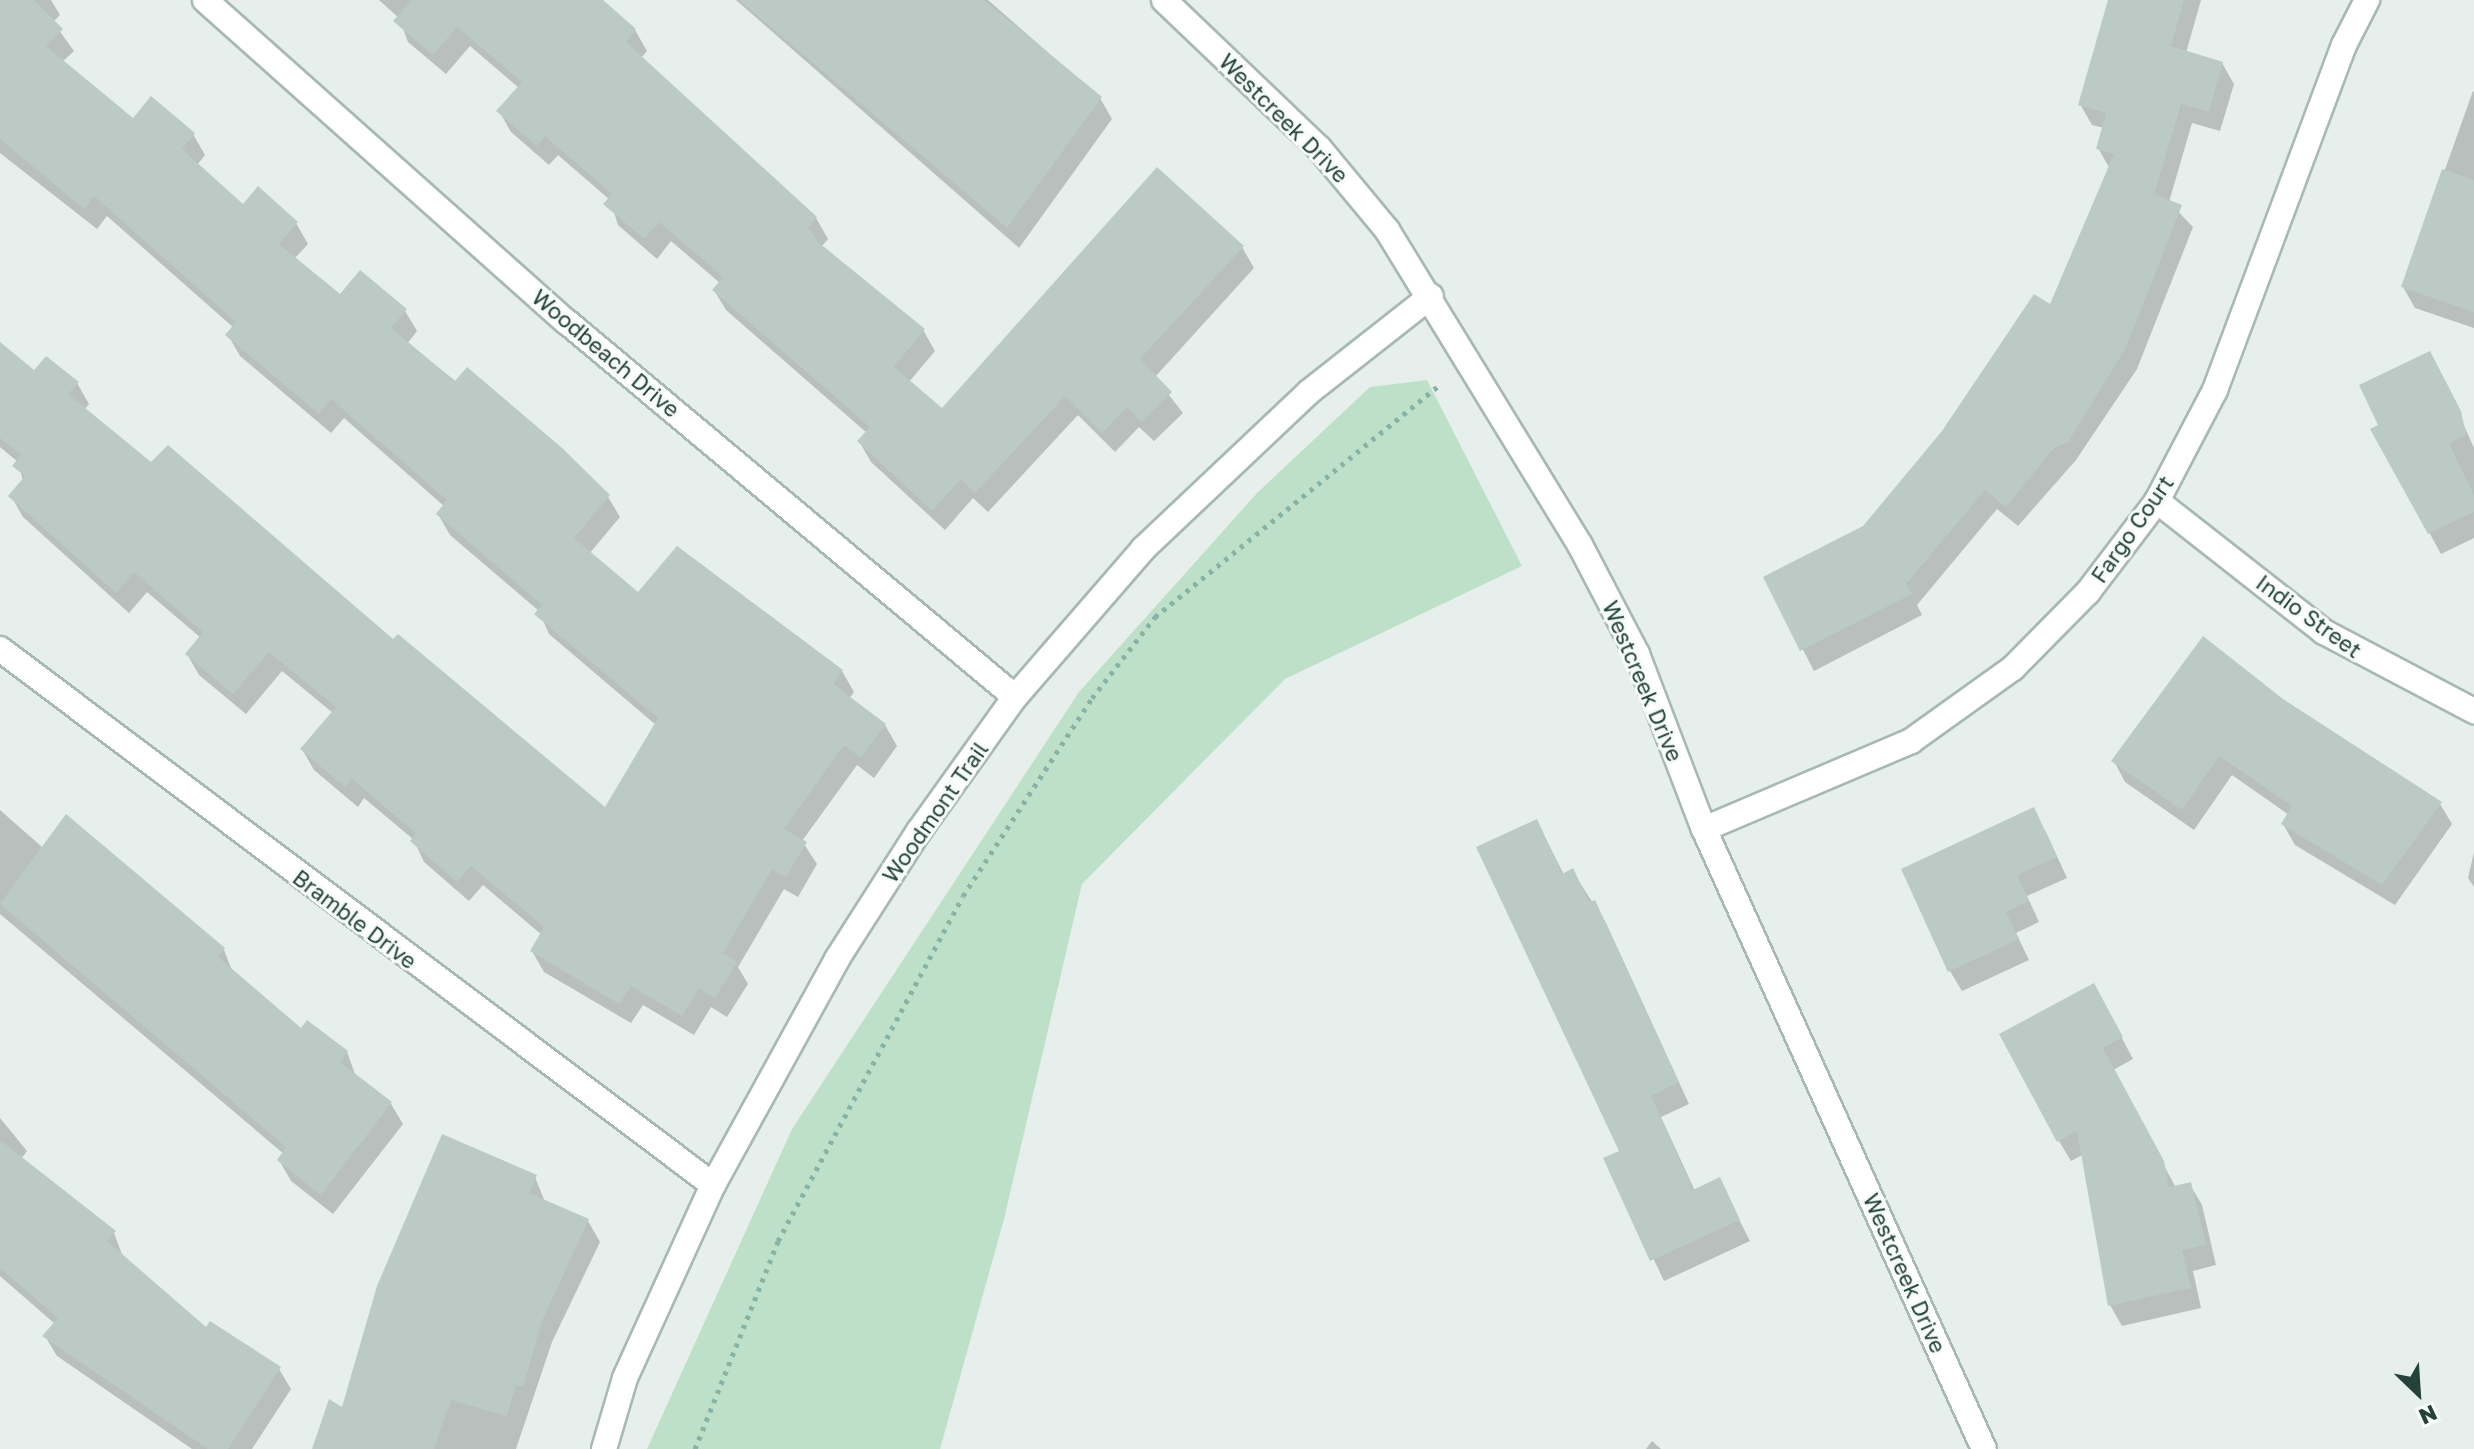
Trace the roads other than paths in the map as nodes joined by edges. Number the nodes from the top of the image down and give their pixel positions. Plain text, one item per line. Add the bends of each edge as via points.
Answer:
1 (205, 0) edge
2 (1164, 0) edge
3 (2367, 0) edge
4 (1431, 296) junction
5 (2157, 501) junction
6 (0, 649) edge
7 (1015, 697) junction
8 (2474, 711) edge
9 (1704, 829) junction
10 (713, 1185) junction
11 (604, 1449) edge
12 (1984, 1449) edge

1 - 7 street, Woodbeach Drive via 567,322
2 - 4 street, Westcreek Drive via 1319,148
3 - 5 street, Fargo Court via 2344,45 2215,390
4 - 7 street, Woodmont Trail via 1309,392 1143,549
4 - 9 street, Westcreek Drive via 1637,654
5 - 8 street, Indio Street via 2324,632
5 - 9 street, Fargo Court via 2088,592 2013,668 1911,741
6 - 10 street, Bramble Drive
7 - 10 street, Woodmont Trail via 837,959
9 - 12 street, Westcreek Drive
10 - 11 street, Woodmont Trail via 625,1378

